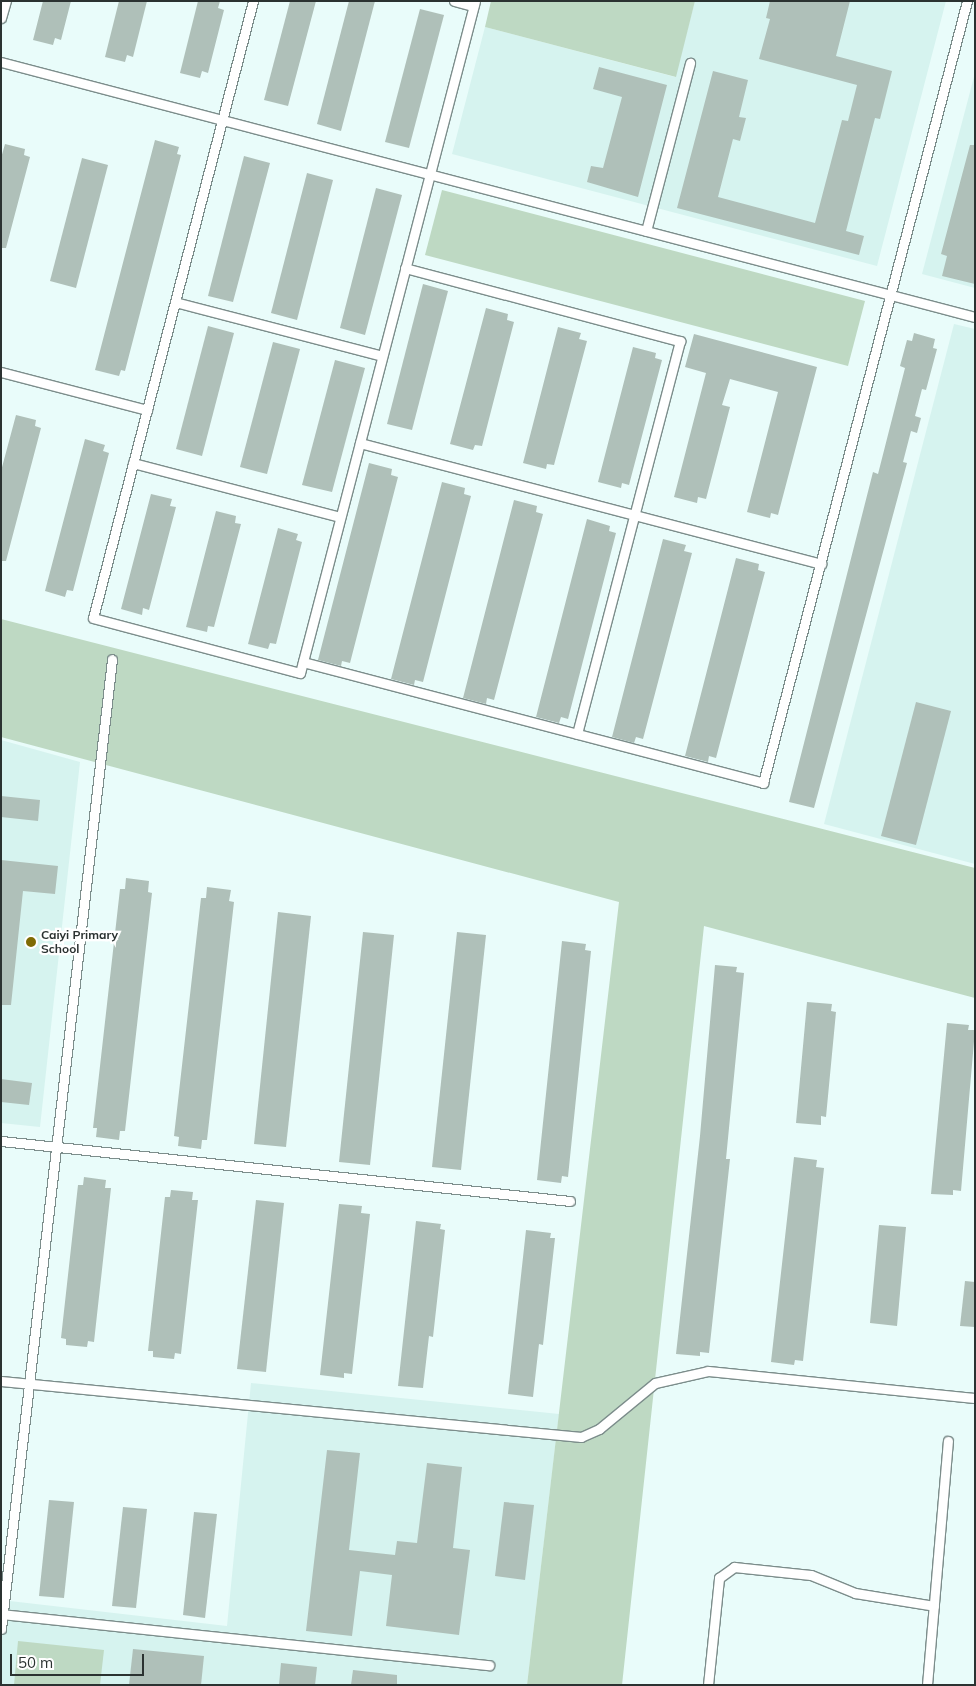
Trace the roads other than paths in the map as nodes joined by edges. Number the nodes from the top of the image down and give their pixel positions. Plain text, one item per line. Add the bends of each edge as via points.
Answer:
1 (6, 1) edge
2 (253, 1) edge
3 (454, 1) edge
4 (967, 1) edge
5 (474, 4) edge
6 (1, 18) edge
7 (1, 62) edge
8 (690, 63) dead end
9 (222, 120) junction
10 (430, 174) junction
11 (646, 231) junction
12 (405, 268) junction
13 (890, 295) junction
14 (175, 302) junction
15 (975, 317) edge
16 (382, 356) junction
17 (1, 372) edge
18 (147, 410) junction
19 (360, 443) junction
20 (133, 463) junction
21 (635, 515) junction
22 (340, 517) junction
23 (821, 564) junction
24 (112, 659) dead end
25 (303, 662) junction
26 (578, 734) junction
27 (1, 1141) edge
28 (56, 1147) junction
29 (570, 1201) dead end
30 (1, 1381) edge
31 (29, 1384) junction
32 (975, 1398) edge
33 (948, 1440) dead end
34 (934, 1606) junction
35 (2, 1614) edge
36 (1, 1629) edge
37 (489, 1665) dead end
38 (708, 1685) edge
39 (927, 1685) edge

1 - 6 lane
2 - 9 lane
3 - 5 lane
4 - 13 lane
5 - 10 lane
7 - 9 lane
8 - 11 lane
9 - 10 lane
9 - 14 lane
10 - 11 lane
10 - 12 lane
11 - 13 lane
12 - 16 lane
12 - 21 lane via 680,341
13 - 15 lane
13 - 23 lane
14 - 16 lane
14 - 18 lane
16 - 19 lane
17 - 18 lane
18 - 20 lane
19 - 21 lane
19 - 22 lane
20 - 22 lane
20 - 25 lane via 92,618 300,673
21 - 23 lane
21 - 26 lane
22 - 25 lane
23 - 26 lane via 763,783
24 - 28 lane
25 - 26 lane
27 - 28 lane
28 - 29 lane
28 - 31 lane
30 - 31 lane
31 - 32 lane via 580,1436 600,1429 655,1383 708,1372
31 - 35 lane
33 - 34 lane
34 - 38 lane via 855,1593 811,1575 734,1567 719,1578
34 - 39 lane
35 - 36 lane
35 - 37 lane

